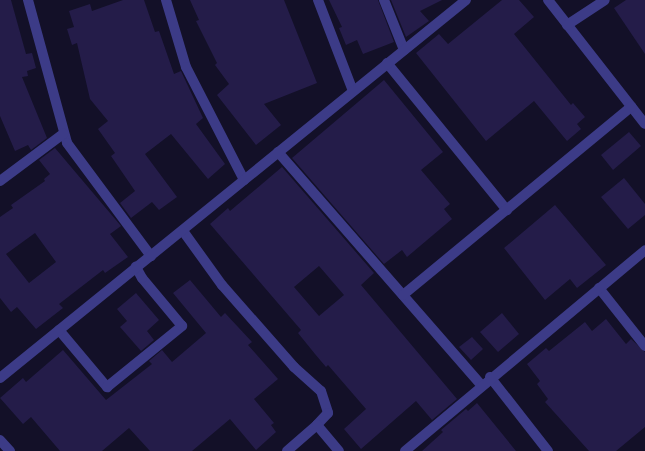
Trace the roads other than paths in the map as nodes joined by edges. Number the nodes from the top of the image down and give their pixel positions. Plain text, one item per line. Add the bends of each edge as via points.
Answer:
1 (28, 0) edge
2 (166, 0) edge
3 (318, 0) edge
4 (384, 0) edge
5 (466, 0) edge
6 (548, 0) edge
7 (605, 0) edge
8 (567, 25) junction
9 (404, 50) junction
10 (388, 63) junction
11 (353, 91) junction
12 (631, 107) junction
13 (645, 124) edge
14 (63, 134) junction
15 (278, 152) junction
16 (244, 180) junction
17 (0, 181) edge
18 (507, 210) junction
19 (183, 231) junction
20 (645, 250) edge
21 (151, 256) junction
22 (136, 267) junction
23 (599, 288) junction
24 (403, 295) junction
25 (59, 330) junction
26 (645, 346) edge
27 (490, 377) junction
28 (0, 378) edge
29 (481, 385) junction
30 (317, 425) junction
31 (0, 440) edge
32 (10, 451) edge
33 (287, 451) edge
34 (339, 451) edge
35 (405, 451) edge
36 (548, 451) edge

1 - 14 street
2 - 16 street via 186,67
3 - 11 street
4 - 9 street
5 - 9 street
6 - 8 street
7 - 8 street
8 - 12 street
9 - 10 street
10 - 11 street
10 - 18 street
11 - 15 street
12 - 13 street
12 - 18 street
14 - 17 street
14 - 21 street via 67,143
15 - 16 street
15 - 24 street
16 - 19 street
18 - 24 street
19 - 21 street
19 - 30 street via 222,284 294,367 321,391 328,413
20 - 23 street
21 - 22 street
22 - 25 street
22 - 25 street via 142,278 182,326 106,387
23 - 26 street
23 - 27 street
24 - 29 street
25 - 28 street
27 - 29 street
27 - 36 street
29 - 35 street
30 - 33 street
30 - 34 street
31 - 32 street

